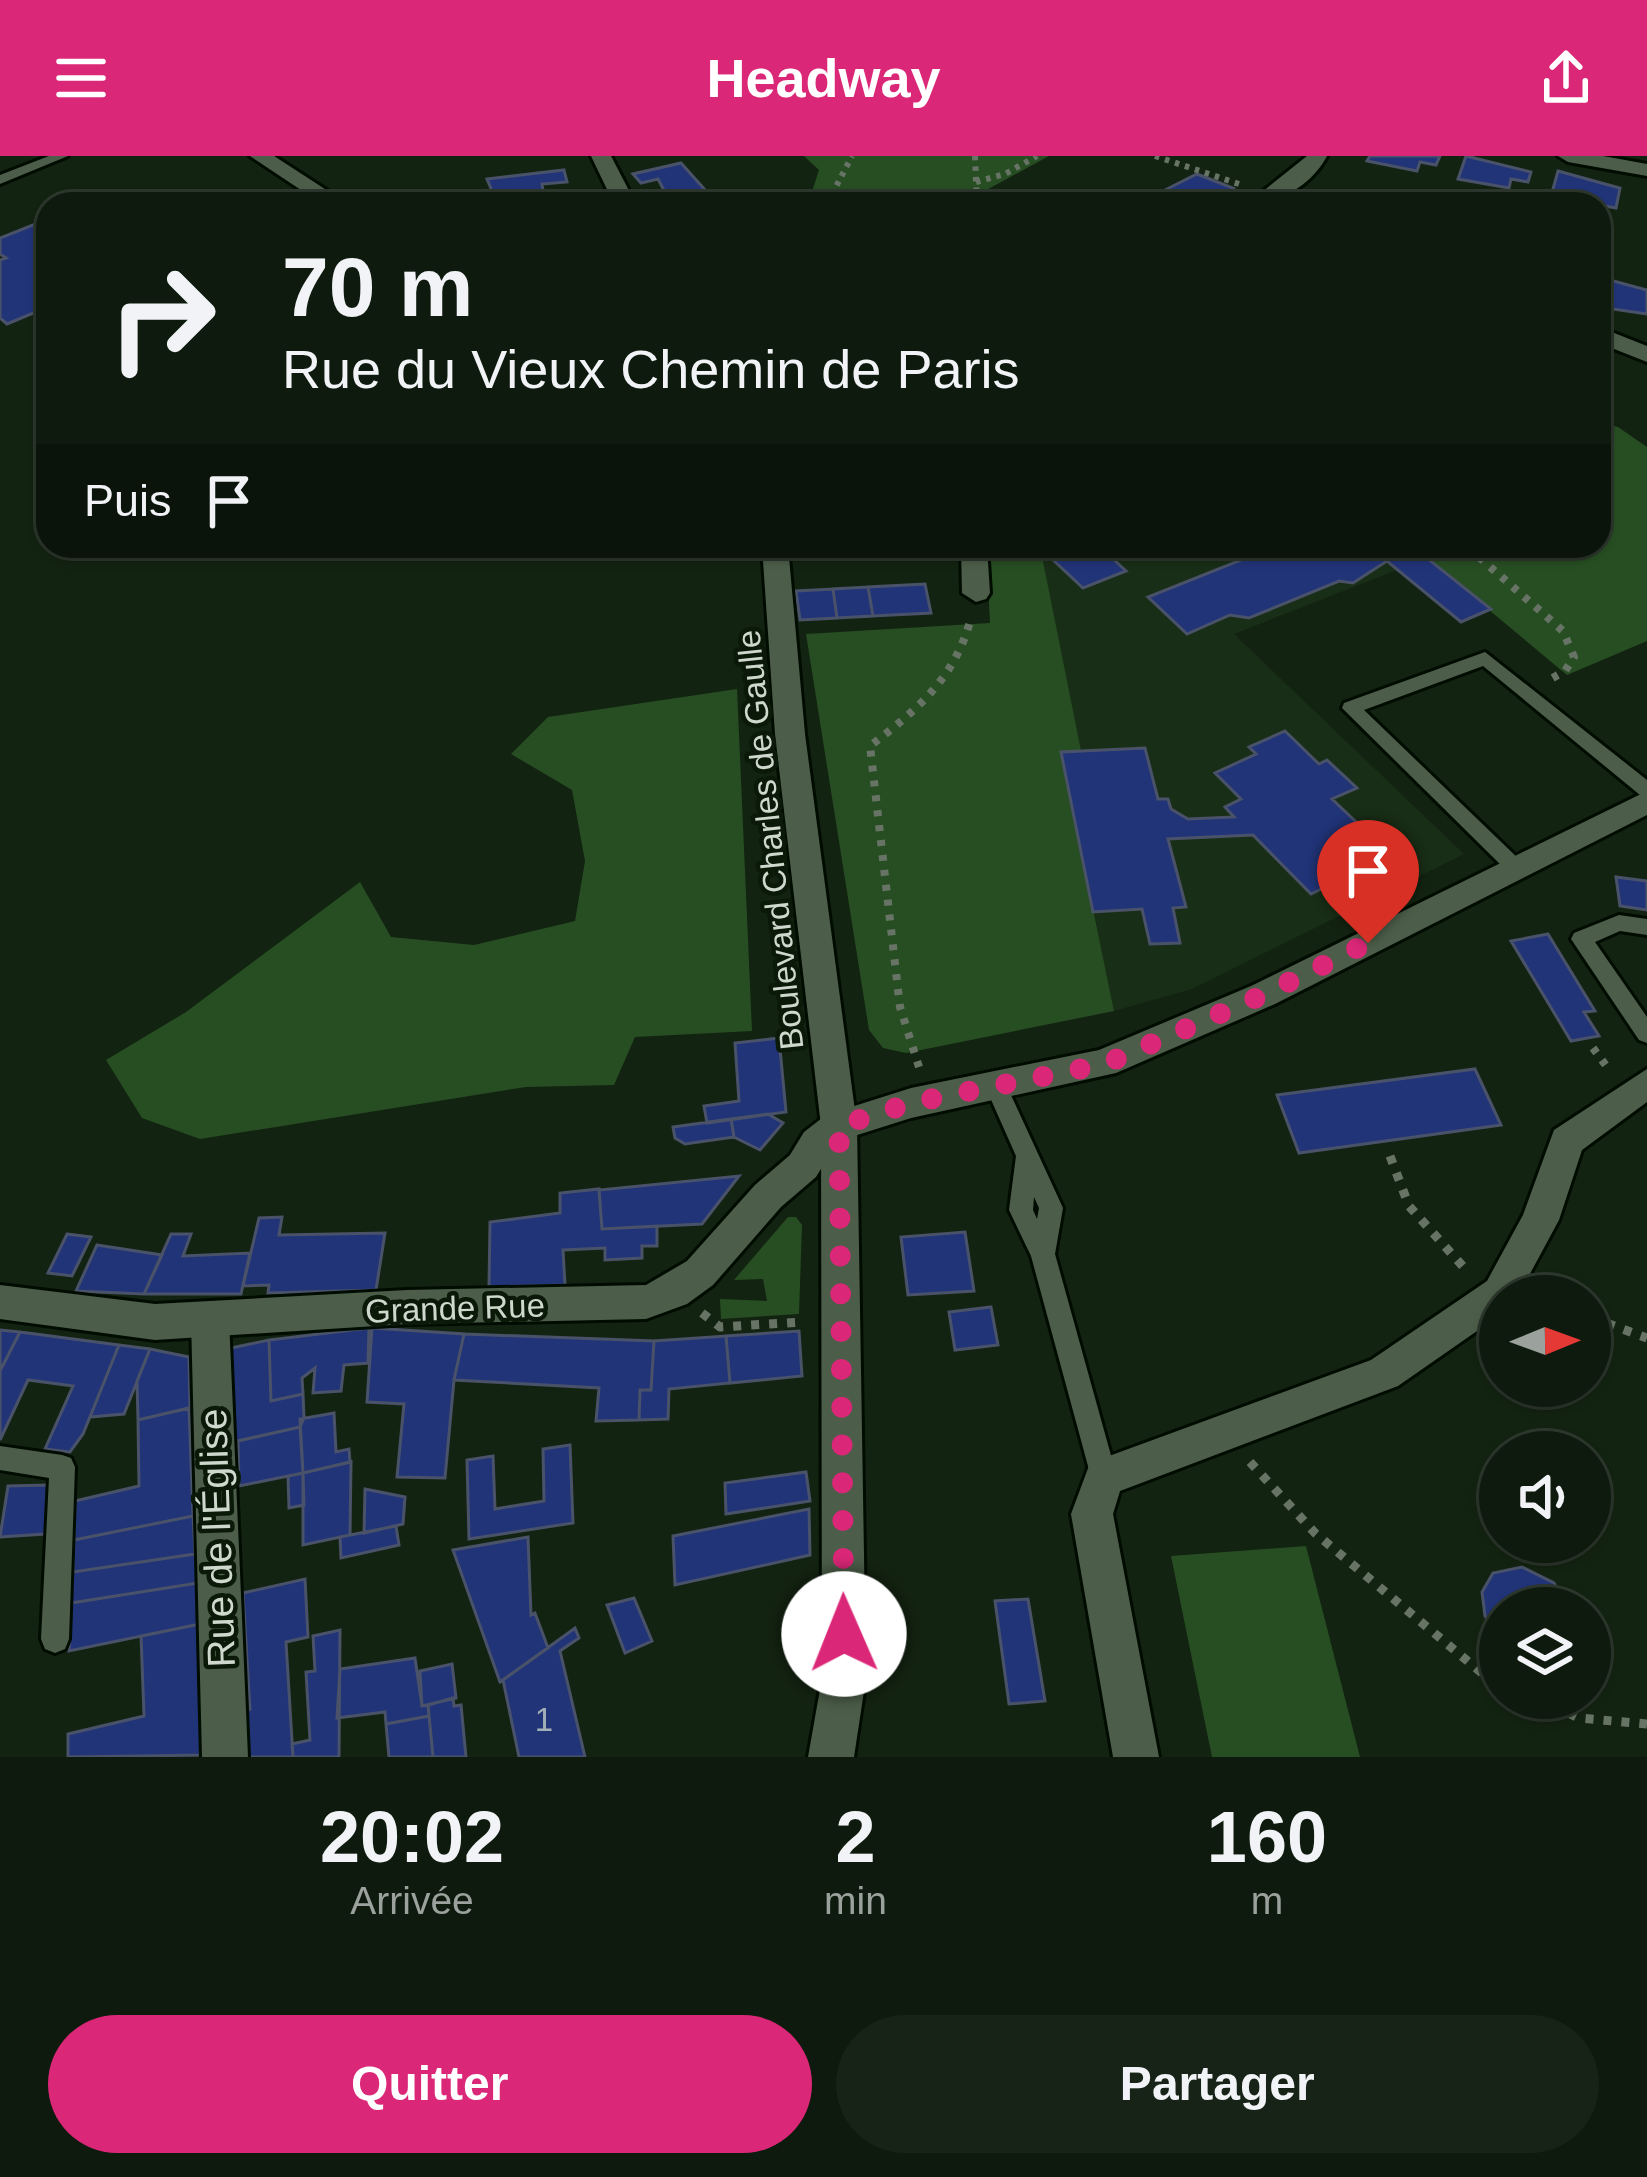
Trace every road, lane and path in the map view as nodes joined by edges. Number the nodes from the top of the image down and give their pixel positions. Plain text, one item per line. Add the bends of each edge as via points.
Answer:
1 (61, 156) edge
2 (260, 156) edge
3 (601, 156) edge
4 (852, 156) edge
5 (975, 156) edge
6 (1037, 156) edge
7 (1155, 156) edge
8 (1317, 156) edge
9 (1568, 156) edge
10 (1647, 170) edge
11 (0, 180) edge
12 (976, 182) junction
13 (318, 192) edge
14 (619, 192) edge
15 (833, 192) edge
16 (976, 192) edge
17 (1247, 192) edge
18 (1275, 192) edge
19 (1611, 339) edge
20 (1647, 355) edge
21 (776, 558) edge
22 (975, 558) edge
23 (1480, 558) edge
24 (976, 592) joint
25 (1525, 691) junction
26 (1647, 790) edge
27 (1647, 802) edge
28 (1516, 868) junction
29 (1647, 926) edge
30 (1647, 1034) edge
31 (1647, 1084) edge
32 (996, 1086) junction
33 (929, 1099) junction
34 (839, 1126) junction
35 (1390, 1156) dead end
36 (1510, 1275) edge
37 (1479, 1284) edge
38 (0, 1302) edge
39 (1479, 1308) edge
40 (210, 1319) junction
41 (800, 1322) dead end
42 (1611, 1325) edge
43 (720, 1328) dead end
44 (1647, 1338) edge
45 (1224, 1433) junction
46 (0, 1458) edge
47 (1105, 1478) junction
48 (55, 1639) dead end
49 (1479, 1671) edge
50 (1591, 1719) edge
51 (1647, 1724) edge
52 (224, 1757) edge
53 (831, 1757) edge
54 (1136, 1757) edge

1 - 11 lane
2 - 13 street
3 - 14 street
4 - 15 path
5 - 12 path
6 - 12 path
7 - 17 path
8 - 18 street
9 - 10 street
12 - 16 path
19 - 20 street
21 - 34 street, Boulevard Charles de Gaulle
22 - 24 street
23 - 25 path via 1563,631 1574,657
24 - 33 path via 964,650 942,689 870,746 900,1007
25 - 26 lane
25 - 28 lane via 1485,658 1351,707
27 - 28 street
28 - 32 street via 1105,1064
29 - 30 lane via 1619,923 1581,939
31 - 36 street via 1567,1141 1540,1220
32 - 33 street
32 - 47 lane via 1028,1152 1021,1210 1043,1255
33 - 34 street
34 - 40 street, Grande Rue via 700,1273 646,1302
34 - 53 street, Boulevard Charles de Gaulle via 844,1678
35 - 37 path via 1409,1206
38 - 40 street, Grande Rue via 155,1322
39 - 45 street via 1384,1372
40 - 52 street, Rue de l'Église
41 - 43 path
42 - 44 path
45 - 47 street
45 - 49 path via 1315,1533
46 - 48 lane via 62,1467
47 - 54 street via 1092,1514
50 - 51 path

